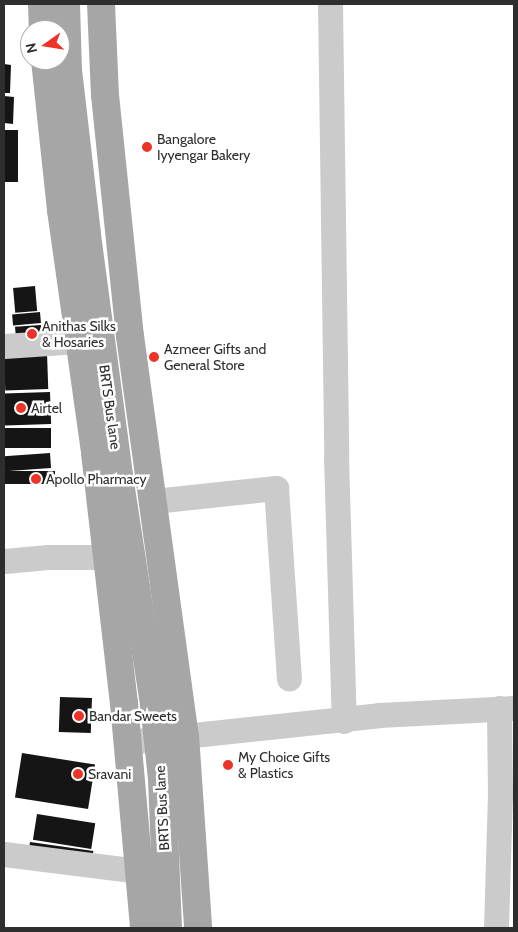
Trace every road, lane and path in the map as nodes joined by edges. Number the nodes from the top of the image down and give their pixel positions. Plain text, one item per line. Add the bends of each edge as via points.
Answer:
1 (42, 4) edge
2 (66, 4) edge
3 (101, 4) edge
4 (330, 4) edge
5 (43, 20) edge
6 (46, 70) edge
7 (119, 229) junction
8 (87, 235) junction
9 (80, 341) junction
10 (4, 346) edge
11 (154, 502) junction
12 (107, 557) junction
13 (4, 561) edge
14 (289, 679) dead end
15 (507, 708) edge
16 (344, 721) junction
17 (185, 736) junction
18 (157, 738) junction
19 (128, 742) junction
20 (507, 796) edge
21 (4, 854) edge
22 (138, 871) junction
23 (144, 928) edge
24 (168, 928) edge
25 (198, 928) edge
26 (496, 928) edge

1 - 5 main road
2 - 8 main road, BRTS Bus lane via 68,70
3 - 7 main road via 105,95
4 - 16 street via 336,456
6 - 9 main road via 61,210
7 - 8 main road
7 - 11 main road via 130,336
8 - 18 main road, BRTS Bus lane
9 - 10 street
9 - 12 main road
11 - 14 street via 276,488
11 - 17 main road
12 - 13 street
12 - 19 main road
15 - 16 street via 380,715
15 - 20 street
16 - 17 street
17 - 18 street
17 - 25 main road
18 - 19 street
18 - 24 main road, BRTS Bus lane via 162,779
19 - 22 main road
20 - 26 street
21 - 22 street
22 - 23 main road

